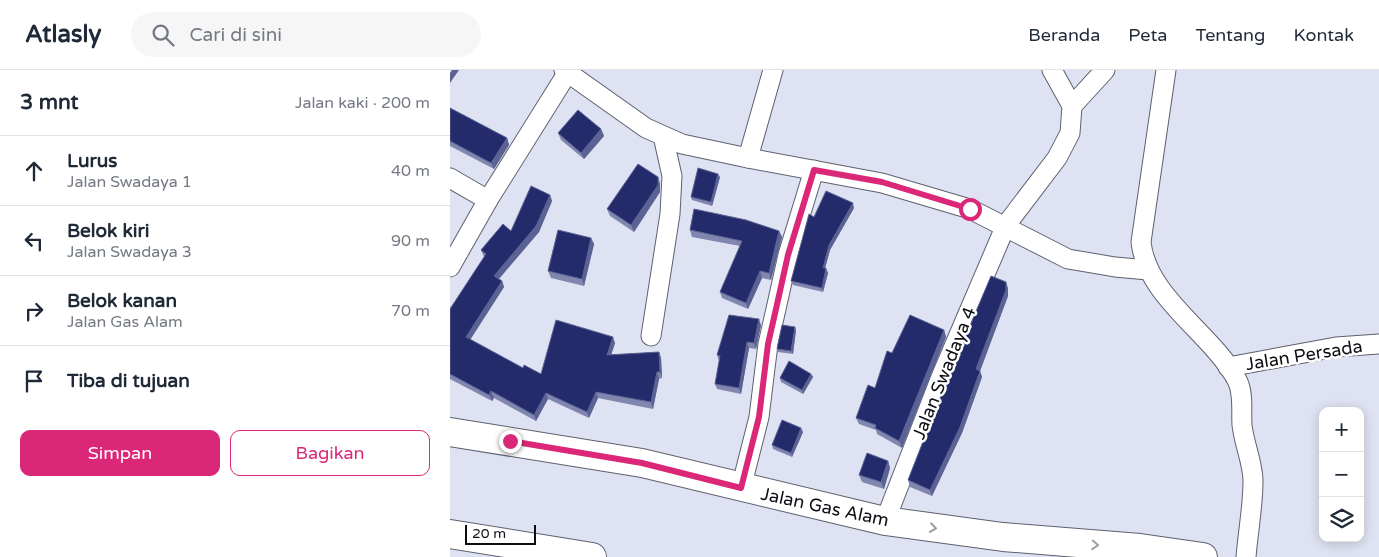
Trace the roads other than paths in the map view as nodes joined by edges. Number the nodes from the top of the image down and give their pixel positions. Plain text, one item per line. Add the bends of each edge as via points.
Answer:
1 (773, 70) edge
2 (1052, 70) edge
3 (1105, 70) edge
4 (1166, 70) edge
5 (566, 71) edge
6 (1072, 106) junction
7 (663, 136) junction
8 (748, 158) junction
9 (814, 170) junction
10 (450, 178) edge
11 (488, 200) junction
12 (1006, 225) junction
13 (450, 267) edge
14 (1148, 270) junction
15 (651, 336) dead end
16 (1379, 344) edge
17 (1228, 367) junction
18 (450, 432) edge
19 (741, 488) junction
20 (885, 521) junction
21 (450, 534) edge
22 (592, 557) edge
23 (1203, 557) edge
24 (1246, 557) edge

1 - 8 street
2 - 6 street
3 - 6 street
4 - 14 street via 1140,242
5 - 7 street via 607,102
5 - 11 street
6 - 12 street, Jalan Swadaya 4 via 1070,133 1057,158
7 - 8 street via 682,144
7 - 15 street via 672,176 670,214
8 - 9 street
9 - 12 street via 922,193
9 - 19 street via 788,255 768,344 759,417
10 - 11 street
11 - 13 street
12 - 14 street via 1068,259
12 - 20 street, Jalan Swadaya 4 via 941,377
14 - 17 street
16 - 17 street, Jalan Persada
17 - 24 street via 1238,382 1242,426 1253,480
18 - 19 main road, Jalan Gas Alam via 642,463
19 - 20 main road, Jalan Gas Alam
20 -> 23 main road, Jalan Gas Alam via 1003,537 1140,548
21 - 22 main road

